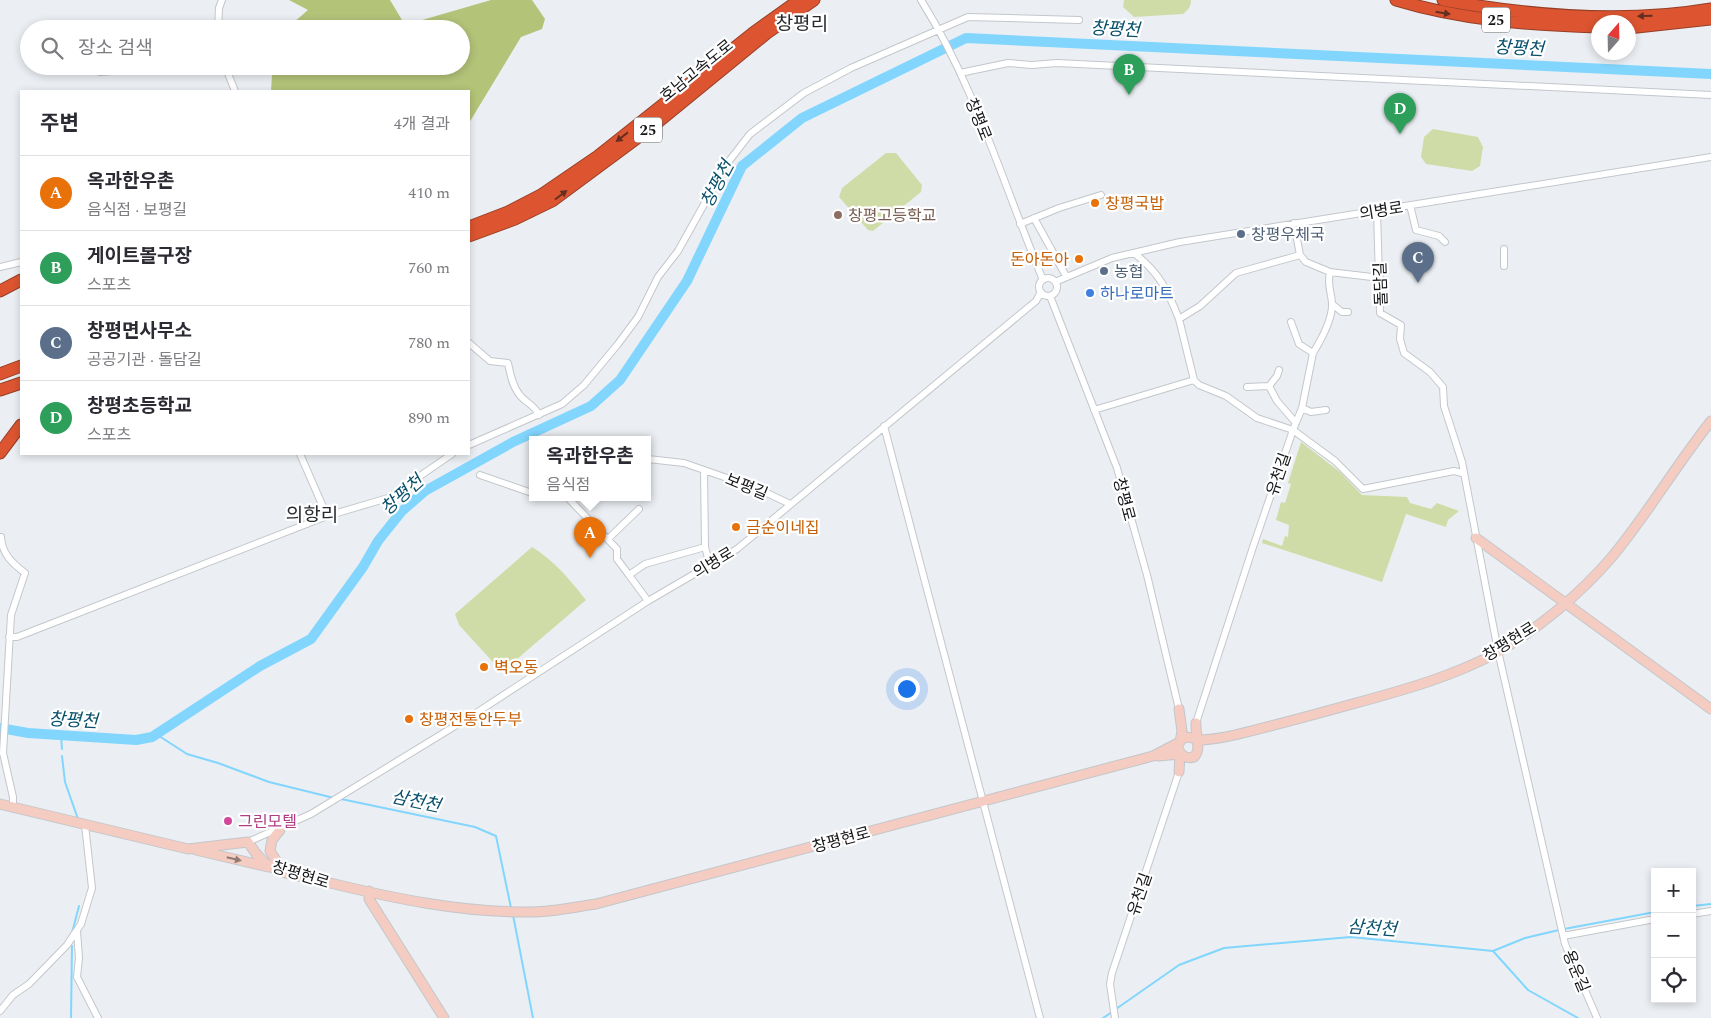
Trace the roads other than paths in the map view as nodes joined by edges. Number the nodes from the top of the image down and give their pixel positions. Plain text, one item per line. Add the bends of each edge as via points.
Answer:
1 (222, 0) edge
2 (799, 0) edge
3 (814, 0) edge
4 (921, 0) edge
5 (1396, 0) edge
6 (1443, 0) edge
7 (1711, 9) edge
8 (1711, 19) edge
9 (219, 20) edge
10 (1079, 20) dead end
11 (1591, 27) edge
12 (1636, 27) edge
13 (939, 29) junction
14 (959, 72) junction
15 (229, 75) edge
16 (235, 90) edge
17 (1711, 95) edge
18 (1711, 157) edge
19 (1101, 195) dead end
20 (1410, 205) junction
21 (1377, 211) junction
22 (1034, 218) junction
23 (1294, 223) junction
24 (1020, 224) junction
25 (470, 227) edge
26 (470, 236) edge
27 (1445, 242) dead end
28 (1504, 249) dead end
29 (1134, 253) junction
30 (1300, 255) junction
31 (20, 262) edge
32 (1504, 266) dead end
33 (0, 267) edge
34 (1330, 272) junction
35 (20, 273) edge
36 (1066, 276) junction
37 (1380, 278) junction
38 (1043, 280) junction
39 (20, 281) edge
40 (0, 282) edge
41 (1055, 282) junction
42 (0, 291) edge
43 (1040, 292) junction
44 (1050, 296) junction
45 (1332, 304) junction
46 (1348, 312) dead end
47 (1180, 319) junction
48 (1291, 322) dead end
49 (470, 344) edge
50 (1313, 353) junction
51 (20, 367) edge
52 (1278, 370) dead end
53 (11, 378) edge
54 (1194, 380) junction
55 (1269, 386) junction
56 (1247, 387) dead end
57 (0, 390) edge
58 (1302, 408) junction
59 (1094, 410) junction
60 (1326, 410) dead end
61 (539, 415) junction
62 (1711, 421) edge
63 (1296, 423) junction
64 (20, 426) edge
65 (884, 426) junction
66 (1293, 430) junction
67 (470, 445) edge
68 (0, 453) edge
69 (300, 455) edge
70 (451, 455) edge
71 (651, 459) edge
72 (704, 470) junction
73 (1462, 473) junction
74 (480, 475) dead end
75 (529, 492) edge
76 (571, 501) edge
77 (790, 504) junction
78 (639, 509) dead end
79 (328, 516) junction
80 (1, 537) edge
81 (1476, 538) junction
82 (608, 539) junction
83 (705, 547) junction
84 (710, 565) junction
85 (629, 575) junction
86 (648, 601) junction
87 (1565, 602) junction
88 (9, 638) junction
89 (1498, 651) junction
90 (1179, 709) junction
91 (1711, 709) edge
92 (1196, 723) junction
93 (1221, 738) junction
94 (1193, 739) junction
95 (1180, 742) junction
96 (1199, 750) junction
97 (1180, 754) junction
98 (1153, 756) junction
99 (1191, 758) junction
100 (1179, 772) junction
101 (983, 802) junction
102 (0, 804) edge
103 (13, 808) junction
104 (85, 825) junction
105 (280, 830) junction
106 (248, 842) junction
107 (188, 849) junction
108 (279, 870) junction
109 (322, 881) junction
110 (369, 891) junction
111 (1711, 911) edge
112 (1696, 913) edge
113 (1651, 919) edge
114 (77, 931) junction
115 (1563, 936) junction
116 (0, 1011) edge
117 (98, 1018) edge
118 (444, 1018) edge
119 (1040, 1018) edge
120 (1115, 1018) edge
121 (1597, 1018) edge

1 - 9 street
2 -> 25 highway, 호남고속도로 / 25 via 542,196
26 -> 3 highway, 호남고속도로 / 25 via 552,201
4 - 13 street, 창평로
5 -> 11 highway, 25 via 1438,12 1537,25
7 -> 6 highway, 25 via 1664,15 1583,16 1484,8
8 - 12 highway
10 - 13 street via 980,16 959,19
13 - 14 street, 창평로
13 - 61 street via 804,93 750,134 726,165 678,251 658,277 638,317 618,344 562,404
14 - 17 street via 1008,63 1057,63
14 - 24 street, 창평로
15 - 16 street
18 - 20 street, 의병로
19 - 22 street
20 - 21 street, 의병로
20 - 27 street via 1416,230 1439,236
21 - 23 street, 의병로
21 - 37 street, 돌담길
22 - 24 street
22 - 36 street
23 - 29 street, 의병로
23 - 30 street
24 - 38 street, 창평로
28 - 32 street
29 - 36 street, 의병로
29 - 47 street via 1149,265 1167,288
30 - 34 street via 1306,262
30 - 47 street via 1236,273 1200,306
31 - 33 street
34 - 37 street
34 - 45 street via 1328,285
35 - 40 highway
36 - 41 street, 의병로
37 - 73 street, 돌담길 via 1380,313 1401,325 1404,353 1444,387 1444,406 1458,448
38 - 41 street via 1049,278
38 - 43 street
39 - 42 highway
41 - 44 street via 1056,289
43 - 44 street
43 - 65 street, 의병로 via 1036,301
44 - 59 street, 창평로
45 - 46 street via 1342,312
45 - 50 street
47 - 54 street
48 - 50 street via 1299,344
49 - 61 street via 490,361 508,362 519,395 534,405
50 - 58 street
51 - 53 highway
52 - 55 street
53 - 57 highway
54 - 59 street
54 - 66 street, 유천길 via 1226,396 1257,418
55 - 56 street
55 - 63 street via 1277,402
58 - 60 street via 1311,412
58 - 63 street
59 - 90 street, 창평로 via 1117,468
61 - 67 street
62 - 87 main road, 창평현로 via 1611,558
63 - 66 street
64 - 68 highway
65 - 77 street, 의병로
65 - 101 street
66 - 73 street via 1334,461 1363,489
66 - 92 street, 유천길
69 - 79 street
70 - 79 street via 388,498
71 - 72 street, 보평길 via 684,463
72 - 77 street, 보평길 via 742,481
72 - 83 street, 보평길
73 - 81 street, 용운길
74 - 75 street
76 - 82 street
77 - 84 street, 의병로 via 741,546
78 - 82 street
79 - 88 street
80 - 88 street via 2,549 25,573 11,615
81 - 87 main road
81 - 89 street, 용운길
82 - 85 street via 617,549 617,559
83 - 84 street, 보평길
83 - 85 street via 645,564
84 - 86 street, 의병로
85 - 86 street
86 - 105 street, 의병로 via 472,715
87 - 89 main road, 창평현로
87 - 91 main road
88 - 103 street via 3,749
89 - 93 main road, 창평현로 via 1457,671 1392,693
89 - 115 street, 용운길
90 - 94 main road
90 - 95 main road
90 - 98 main road via 1174,739
92 - 93 main road via 1204,734
92 - 94 main road
93 - 94 main road
93 - 96 main road
94 - 95 main road
94 - 96 main road
95 - 97 main road
95 - 98 main road
96 - 99 main road
97 - 98 main road
97 - 99 main road
97 - 100 main road
98 - 100 main road via 1173,760
98 - 101 main road, 창평현로
99 - 100 main road
100 - 120 street, 유천길 via 1112,973 1110,984
101 - 110 main road, 창평현로 via 596,904 528,912 494,911 447,907
101 - 119 street
102 - 103 main road
103 - 104 main road
104 - 107 main road
104 - 114 street via 92,888
105 - 106 street
105 - 109 main road via 272,840 270,851 274,859 279,865 308,873
106 - 107 main road
106 - 108 main road, 창평현로 via 256,856
107 -> 108 main road
108 - 109 main road, 창평현로
109 - 110 main road, 창평현로
110 - 118 main road via 369,899
111 - 112 street
113 - 115 street
114 - 116 street via 67,946
114 - 117 street via 77,977
115 - 121 street, 용운길

